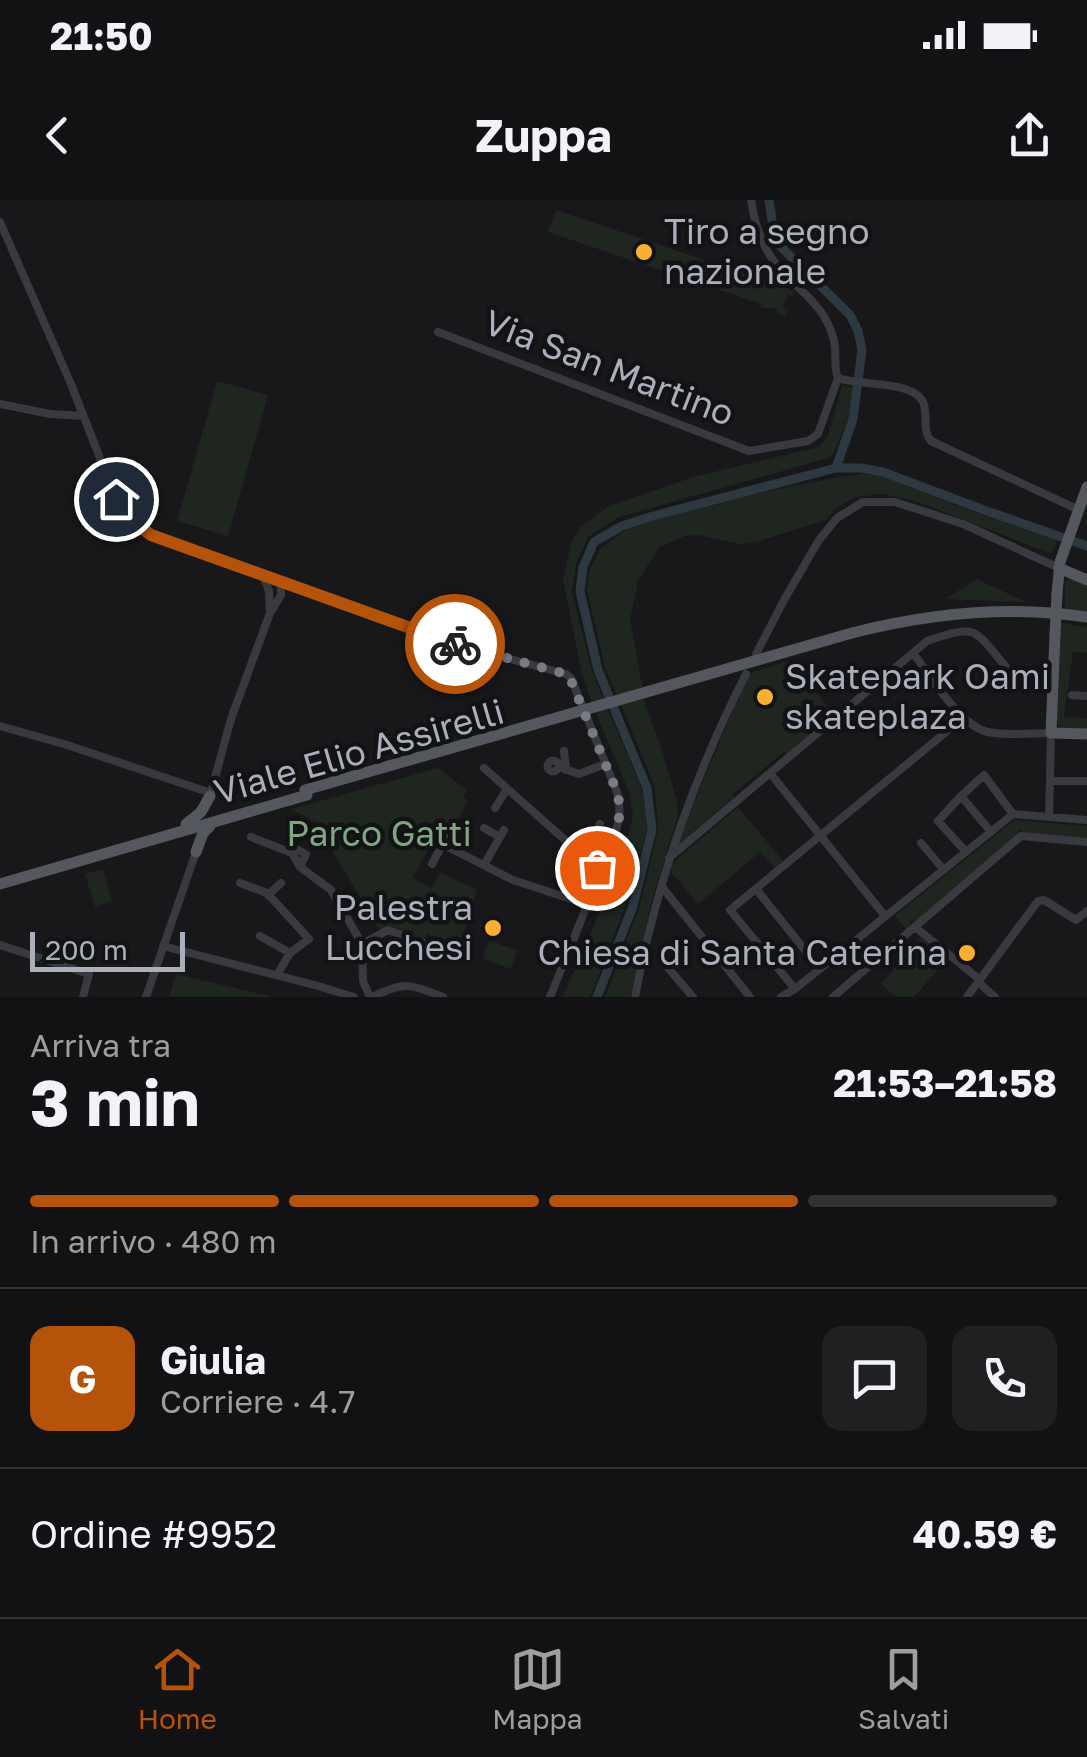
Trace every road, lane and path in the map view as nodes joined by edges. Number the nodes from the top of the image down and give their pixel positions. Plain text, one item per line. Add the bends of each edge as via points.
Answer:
1 (751, 200) edge
2 (0, 222) edge
3 (438, 332) dead end
4 (839, 379) junction
5 (0, 404) edge
6 (82, 416) junction
7 (1087, 487) edge
8 (1078, 510) junction
9 (1060, 565) junction
10 (263, 575) junction
11 (1087, 580) edge
12 (281, 583) junction
13 (306, 592) junction
14 (279, 598) junction
15 (270, 613) junction
16 (1087, 619) edge
17 (913, 653) junction
18 (756, 654) dead end
19 (1006, 667) dead end
20 (746, 674) dead end
21 (1072, 694) dead end
22 (1087, 696) edge
23 (963, 718) junction
24 (0, 726) edge
25 (1051, 733) junction
26 (1087, 734) edge
27 (564, 751) dead end
28 (605, 764) junction
29 (484, 768) dead end
30 (770, 773) junction
31 (1050, 781) junction
32 (1087, 781) edge
33 (507, 789) junction
34 (306, 793) junction
35 (210, 794) junction
36 (961, 796) junction
37 (495, 808) dead end
38 (227, 813) junction
39 (1013, 814) junction
40 (1049, 817) junction
41 (1087, 820) edge
42 (216, 821) junction
43 (600, 824) dead end
44 (183, 828) junction
45 (484, 828) dead end
46 (991, 832) junction
47 (448, 834) dead end
48 (820, 836) junction
49 (251, 837) dead end
50 (1087, 842) edge
51 (921, 843) dead end
52 (442, 844) junction
53 (196, 852) junction
54 (966, 852) junction
55 (583, 856) junction
56 (669, 858) junction
57 (432, 864) dead end
58 (484, 866) junction
59 (600, 870) junction
60 (944, 870) junction
61 (0, 881) edge
62 (240, 882) dead end
63 (281, 883) dead end
64 (662, 886) junction
65 (756, 889) junction
66 (268, 896) junction
67 (586, 904) junction
68 (1087, 910) edge
69 (885, 916) junction
70 (916, 927) junction
71 (260, 936) dead end
72 (362, 944) junction
73 (426, 944) dead end
74 (0, 945) edge
75 (163, 946) junction
76 (290, 953) junction
77 (820, 968) junction
78 (668, 970) dead end
79 (277, 976) junction
80 (979, 980) junction
81 (795, 989) junction
82 (83, 997) edge
83 (146, 997) edge
84 (354, 997) edge
85 (371, 997) edge
86 (443, 997) edge
87 (550, 997) edge
88 (635, 997) edge
89 (693, 997) edge
90 (750, 997) edge
91 (782, 997) edge
92 (834, 997) edge
93 (967, 997) edge
94 (995, 997) edge

1 - 4 street, Via San Martino via 761,242 824,317
2 - 6 street
3 - 4 street, Via San Martino via 749,451 818,434
4 - 8 street via 909,390 921,399 931,441
5 - 6 street
6 - 10 street via 129,518 151,535
7 - 8 main road
8 - 9 main road
9 - 11 main road
9 - 18 street via 895,502 863,502 836,518 819,540
9 - 25 main road, bridge
10 - 12 street
10 - 15 street
12 - 13 street
12 - 14 street
13 - 14 street
13 - 28 street via 566,674
14 - 15 street
15 - 35 street
16 - 34 main road, Viale Elio Assirelli, bridge via 974,617 852,636
17 - 19 street via 926,641 971,630
17 - 23 street
17 - 30 street
20 - 56 street
21 - 22 street
23 - 25 street via 987,732
23 - 48 street
24 - 35 street
25 - 26 main road
25 - 31 street
27 - 28 street via 562,768 578,774
28 - 59 street via 621,807
29 - 33 street
30 - 48 street
30 - 56 street
31 - 32 street
31 - 40 street
33 - 37 street
33 - 55 street
34 - 38 main road, Viale Elio Assirelli
34 - 42 main road, Viale Elio Assirelli
35 - 38 main road
35 - 44 main road
36 - 39 street via 984,775
36 - 46 street
36 - 54 street via 938,820
38 - 44 main road, Viale Elio Assirelli
39 - 40 street
39 - 46 street
40 - 41 street
42 - 44 main road, Viale Elio Assirelli
42 - 53 main road
43 - 55 street
44 - 53 main road
44 - 61 main road, Viale Elio Assirelli
45 - 58 street via 502,834
46 - 54 street
47 - 52 street
48 - 65 street
48 - 69 street
49 - 72 street via 292,853 331,890
50 - 70 street via 1021,836
51 - 60 street
52 - 57 street
52 - 58 street
53 - 75 street
54 - 60 street
55 - 59 street
56 - 64 street
58 - 67 street
59 - 67 street
60 - 69 street
62 - 66 street
63 - 66 street
64 - 88 street
64 - 90 street
65 - 77 street
65 - 81 street via 730,910
66 - 76 street via 309,939
67 - 87 street
68 - 80 street via 1076,920 1038,901
69 - 77 street
70 - 80 street
70 - 92 street
71 - 76 street
72 - 73 street via 388,930
72 - 85 street via 363,981
74 - 82 street via 90,974
75 - 79 street
75 - 83 street
76 - 79 street
77 - 81 street
78 - 89 street
79 - 84 street
80 - 93 street
80 - 94 street
81 - 91 street
85 - 86 street via 409,984

